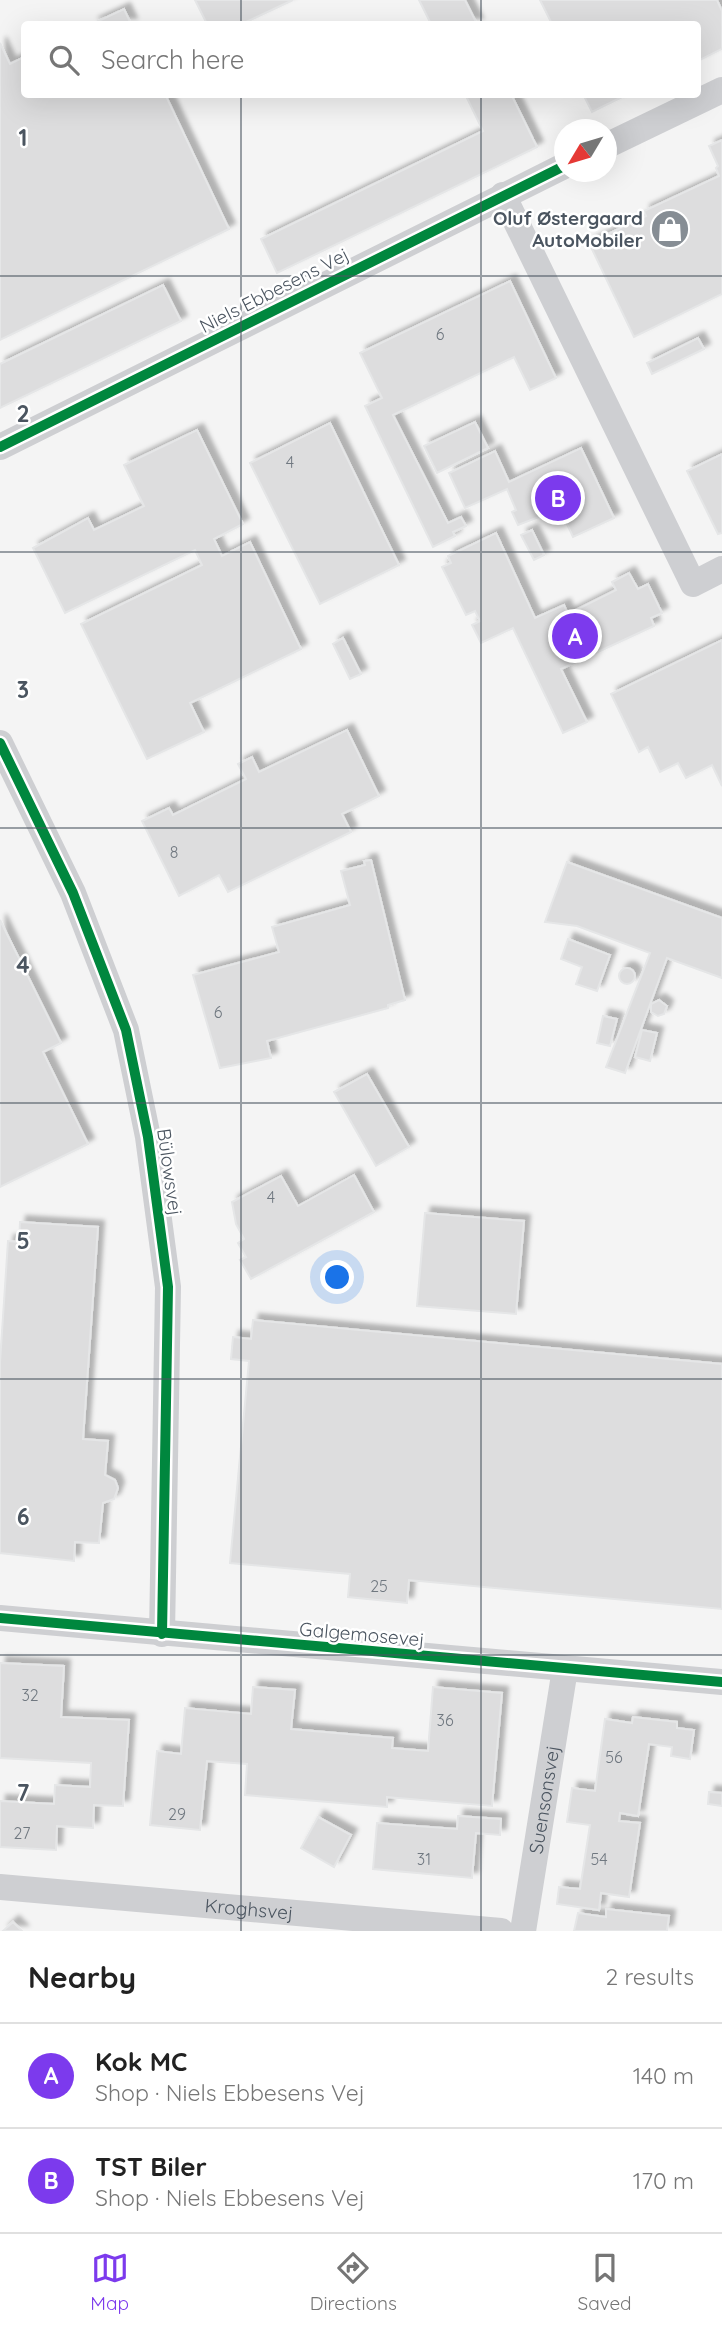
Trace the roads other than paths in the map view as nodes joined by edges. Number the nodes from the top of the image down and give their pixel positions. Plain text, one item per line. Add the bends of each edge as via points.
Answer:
1 (722, 90) edge
2 (617, 141) edge
3 (554, 171) edge
4 (503, 195) junction
5 (0, 447) edge
6 (722, 569) edge
7 (0, 743) edge
8 (0, 1618) edge
9 (162, 1634) junction
10 (565, 1669) junction
11 (722, 1682) edge
12 (0, 1887) edge
13 (501, 1931) edge
14 (523, 1931) edge

1 - 2 street
3 - 4 street, Niels Ebbesens Vej
4 - 5 street, Niels Ebbesens Vej
4 - 6 street via 693,584
7 - 9 street, Bülowsvej via 73,893 126,1030 148,1137 168,1287
8 - 9 street, Galgemosevej
9 - 10 street, Galgemosevej
10 - 11 street, Galgemosevej
10 - 14 street, Suensonsvej
12 - 13 street, Kroghsvej

